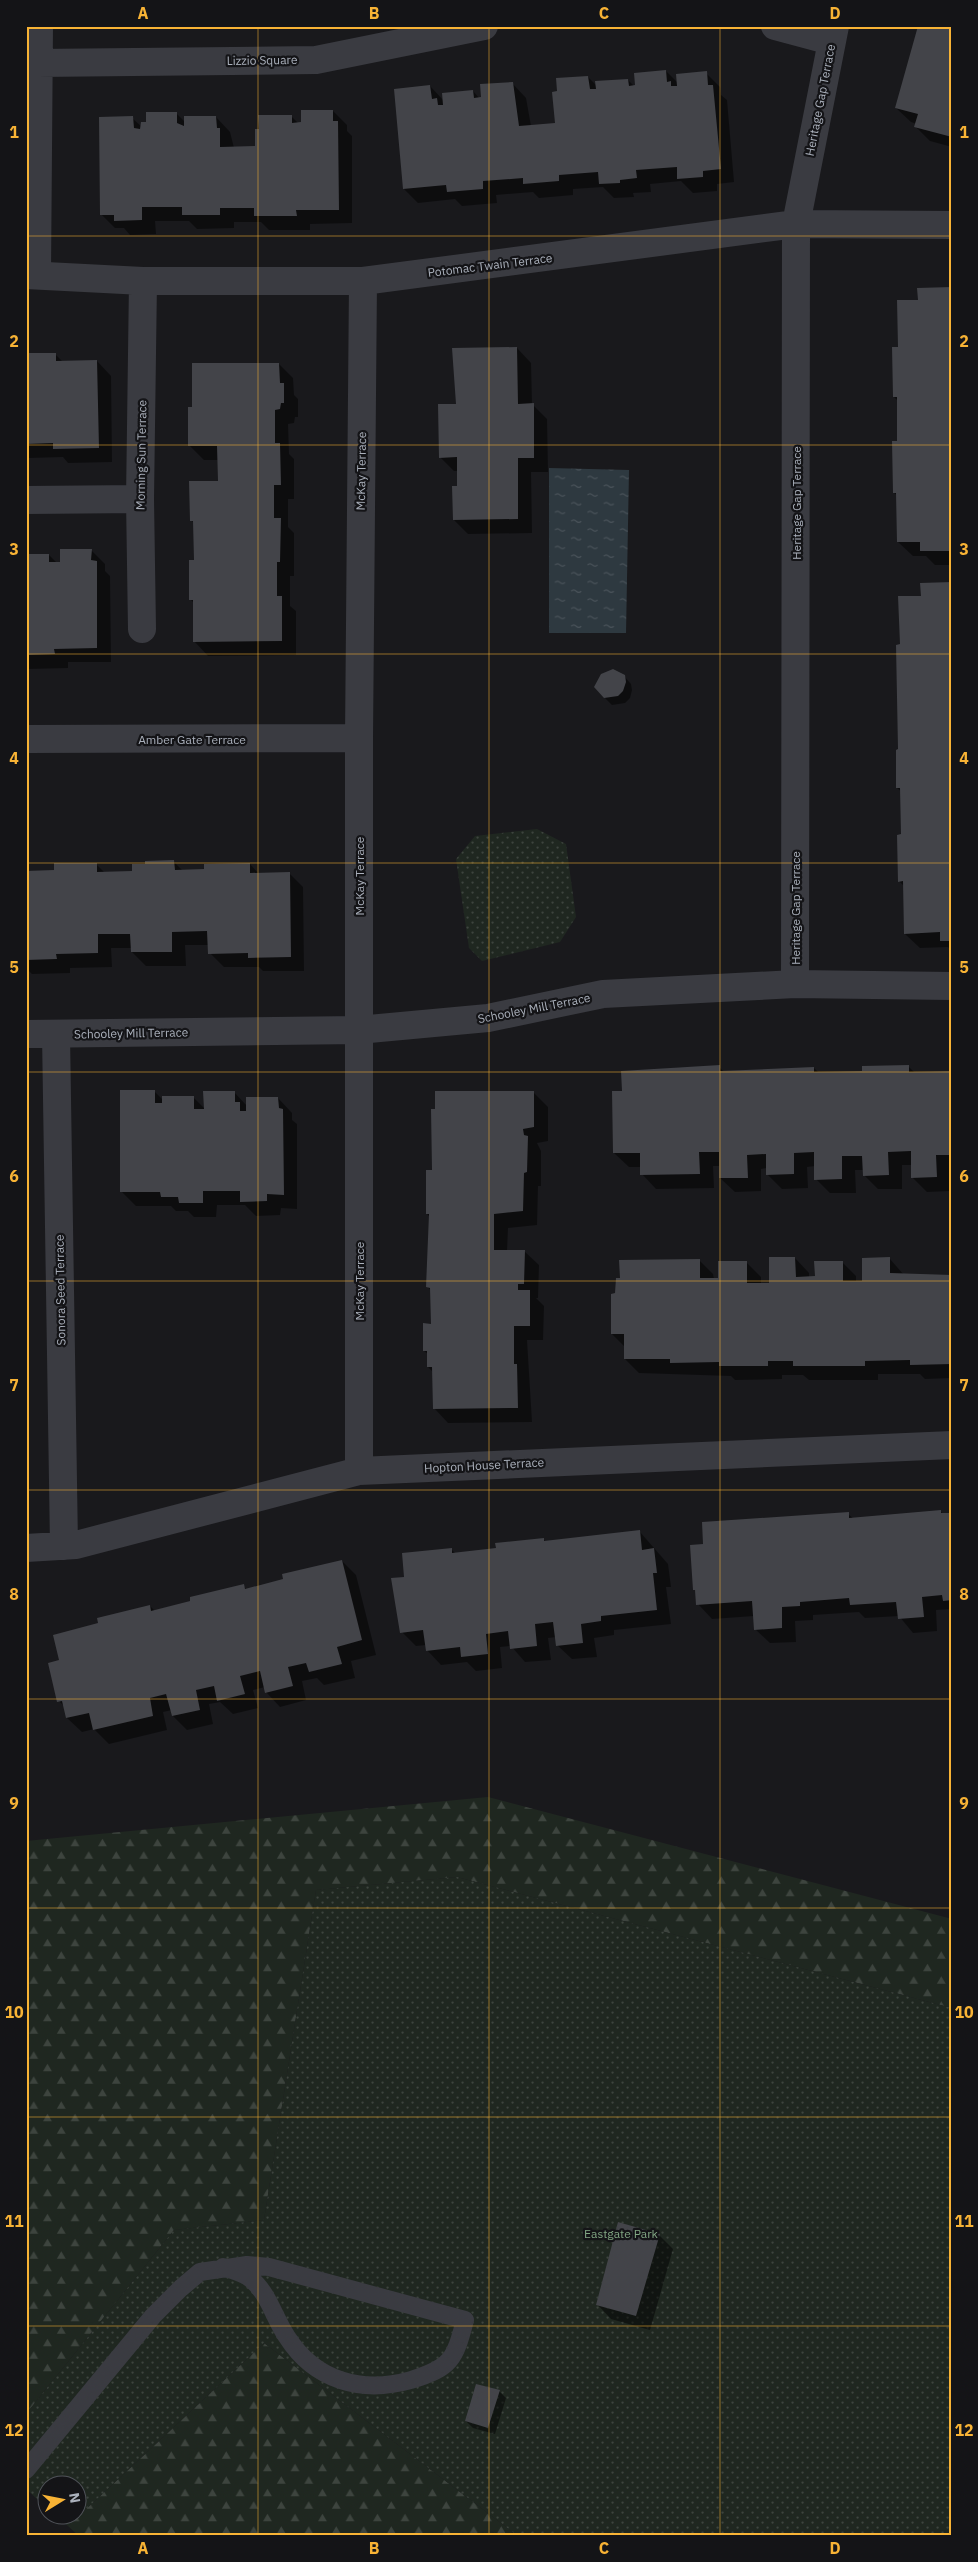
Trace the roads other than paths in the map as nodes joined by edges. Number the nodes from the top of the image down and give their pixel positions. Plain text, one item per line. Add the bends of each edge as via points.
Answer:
1 (39, 26) edge
2 (484, 26) edge
3 (775, 26) edge
4 (833, 34) edge
5 (37, 63) junction
6 (796, 224) junction
7 (952, 225) edge
8 (31, 274) edge
9 (143, 281) junction
10 (363, 281) junction
11 (140, 499) junction
12 (26, 500) edge
13 (142, 629) dead end
14 (359, 738) junction
15 (26, 740) edge
16 (795, 984) junction
17 (952, 986) edge
18 (358, 1030) junction
19 (26, 1034) edge
20 (56, 1034) junction
21 (952, 1444) edge
22 (359, 1471) junction
23 (64, 1546) junction
24 (26, 1548) edge
25 (223, 2267) junction
26 (26, 2470) edge

1 - 5 street
2 - 5 street, Lizzio Square via 316,60
3 - 4 street
4 - 6 street, Heritage Gap Terrace
5 - 8 street
6 - 7 street, Potomac Twain Terrace
6 - 10 street, Potomac Twain Terrace
6 - 16 street, Heritage Gap Terrace
8 - 9 street, Potomac Twain Terrace
9 - 10 street, Potomac Twain Terrace
9 - 11 street, Morning Sun Terrace
10 - 14 street, McKay Terrace
11 - 12 street
11 - 13 street, Morning Sun Terrace
14 - 15 street, Amber Gate Terrace
14 - 18 street, McKay Terrace
16 - 17 street, Schooley Mill Terrace
16 - 18 street, Schooley Mill Terrace via 603,994 488,1018
18 - 20 street, Schooley Mill Terrace
18 - 22 street, McKay Terrace
19 - 20 street, Schooley Mill Terrace
20 - 23 street, Sonora Seed Terrace
21 - 22 street, Hopton House Terrace
22 - 23 street, Hopton House Terrace
23 - 24 street, Hopton House Terrace
25 - 25 lane via 269,2267 465,2320 458,2349 448,2364 410,2380 357,2386 341,2381 324,2373 294,2346 270,2302 250,2277
25 - 26 lane via 200,2272 153,2316

